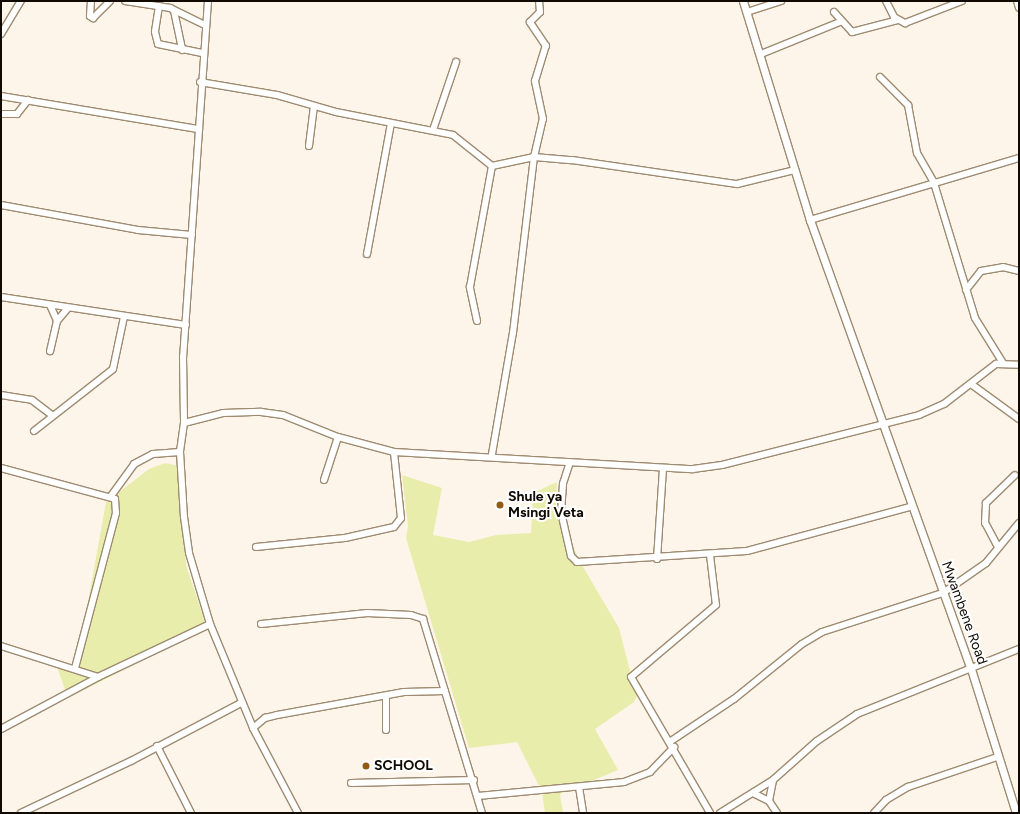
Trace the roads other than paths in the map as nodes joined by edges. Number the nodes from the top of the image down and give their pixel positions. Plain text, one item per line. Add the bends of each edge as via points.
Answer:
1 (20, 1) edge
2 (91, 1) edge
3 (110, 1) edge
4 (125, 1) edge
5 (208, 1) edge
6 (539, 1) edge
7 (743, 1) edge
8 (781, 1) edge
9 (886, 1) edge
10 (962, 1) edge
11 (1017, 1) edge
12 (159, 6) junction
13 (1019, 8) edge
14 (174, 11) junction
15 (747, 12) junction
16 (834, 12) dead end
17 (898, 20) junction
18 (840, 22) junction
19 (205, 25) junction
20 (1, 34) edge
21 (182, 50) junction
22 (202, 53) junction
23 (761, 54) junction
24 (456, 62) dead end
25 (880, 77) dead end
26 (200, 82) junction
27 (1, 96) edge
28 (28, 100) junction
29 (314, 106) junction
30 (1, 114) edge
31 (391, 123) junction
32 (199, 129) junction
33 (433, 130) junction
34 (309, 146) dead end
35 (534, 158) junction
36 (1019, 158) edge
37 (492, 166) junction
38 (795, 170) junction
39 (934, 183) junction
40 (1, 205) edge
41 (810, 220) junction
42 (192, 235) junction
43 (367, 254) dead end
44 (1019, 271) edge
45 (966, 290) junction
46 (1, 297) edge
47 (50, 305) junction
48 (68, 308) junction
49 (124, 317) junction
50 (57, 321) junction
51 (477, 321) dead end
52 (186, 325) junction
53 (50, 352) dead end
54 (1003, 363) junction
55 (1019, 365) edge
56 (971, 384) junction
57 (1, 395) edge
58 (52, 415) junction
59 (1019, 419) edge
60 (184, 423) junction
61 (882, 423) junction
62 (34, 431) dead end
63 (338, 437) junction
64 (180, 452) junction
65 (394, 452) junction
66 (492, 454) junction
67 (570, 462) junction
68 (1, 468) edge
69 (663, 468) junction
70 (1015, 475) dead end
71 (324, 480) dead end
72 (111, 496) junction
73 (910, 507) junction
74 (1019, 523) edge
75 (256, 547) dead end
76 (998, 547) junction
77 (710, 555) junction
78 (657, 559) junction
79 (943, 594) junction
80 (210, 624) junction
81 (262, 624) dead end
82 (1, 646) edge
83 (1019, 649) edge
84 (75, 668) junction
85 (971, 669) junction
86 (98, 677) junction
87 (445, 691) junction
88 (386, 696) junction
89 (241, 702) junction
90 (253, 728) junction
91 (1, 729) edge
92 (386, 730) dead end
93 (671, 740) junction
94 (157, 746) junction
95 (674, 747) junction
96 (998, 757) junction
97 (474, 780) junction
98 (772, 780) junction
99 (351, 783) dead end
100 (579, 787) junction
101 (753, 794) junction
102 (478, 796) junction
103 (769, 801) junction
104 (21, 813) edge
105 (190, 813) edge
106 (298, 813) edge
107 (482, 813) edge
108 (582, 813) edge
109 (710, 813) edge
110 (720, 813) edge
111 (777, 813) edge
112 (874, 813) edge
113 (1016, 813) edge

1 - 20 street
2 - 3 street via 90,16 93,18
4 - 12 street
5 - 19 street
6 - 35 street via 540,12 530,22 546,48 535,81 544,108
7 - 15 street, Mwambene Road
8 - 15 street
9 - 17 street
10 - 17 street via 910,22
11 - 13 street
12 - 14 street
12 - 21 street via 157,41 161,46
14 - 19 street
14 - 21 street
15 - 23 street, Mwambene Road
16 - 18 street
17 - 18 street via 852,32
18 - 23 street
19 - 22 street
21 - 22 street
22 - 26 street
23 - 38 street, Mwambene Road
24 - 33 street
25 - 39 street via 908,105 917,153
26 - 29 street via 277,95
26 - 32 street
27 - 28 street
28 - 30 street via 17,114
28 - 32 street
29 - 31 street
29 - 34 street
31 - 33 street
31 - 43 street
32 - 42 street
33 - 37 street via 453,135
35 - 37 street
35 - 38 street via 572,160 737,184
35 - 66 street via 513,333
36 - 39 street
37 - 51 street via 470,287
38 - 41 street, Mwambene Road
39 - 41 street
39 - 45 street
40 - 42 street via 138,230
41 - 61 street, Mwambene Road
42 - 52 street
44 - 45 street via 1003,268 981,272
45 - 54 street via 977,324
46 - 47 street
47 - 48 street
47 - 50 street
48 - 49 street
48 - 50 street
49 - 52 street
49 - 58 street via 113,369
50 - 53 street
52 - 60 street
54 - 55 street
54 - 56 street
56 - 59 street
56 - 61 street via 932,409
57 - 58 street via 32,400
58 - 62 street
60 - 63 street via 223,413 261,412 290,418
60 - 64 street
61 - 69 street via 722,465
61 - 73 street, Mwambene Road
63 - 65 street
63 - 71 street
64 - 72 street via 153,454 134,464
64 - 80 street via 187,542
65 - 66 street
65 - 75 street via 401,518 394,527 345,538
66 - 67 street
67 - 69 street
67 - 78 street via 563,484 561,512 571,556 577,562
68 - 72 street via 83,492
69 - 78 street
70 - 76 street via 986,503 985,523
72 - 84 street via 116,513
73 - 77 street via 776,544
73 - 79 street, Mwambene Road
74 - 76 street
76 - 79 street via 975,572
77 - 78 street
77 - 93 street via 716,605 631,677 645,704
79 - 85 street, Mwambene Road
79 - 93 street via 822,632 802,644 734,699
80 - 86 street
80 - 89 street
81 - 87 street via 367,612 419,617 425,625
82 - 84 street
83 - 85 street
84 - 86 street
85 - 96 street, Mwambene Road
85 - 98 street via 856,714 816,741
86 - 91 street
87 - 88 street
87 - 97 street
88 - 90 street via 270,716
88 - 92 street
89 - 90 street
89 - 94 street
90 - 106 street
93 - 95 street
94 - 104 street
94 - 105 street
95 - 100 street via 660,764 638,778
95 - 109 street
96 - 112 street via 908,787 890,796
96 - 113 street, Mwambene Road
97 - 99 street
97 - 102 street
98 - 101 street
98 - 103 street
100 - 102 street
100 - 108 street
101 - 103 street
101 - 110 street
102 - 107 street
103 - 111 street

